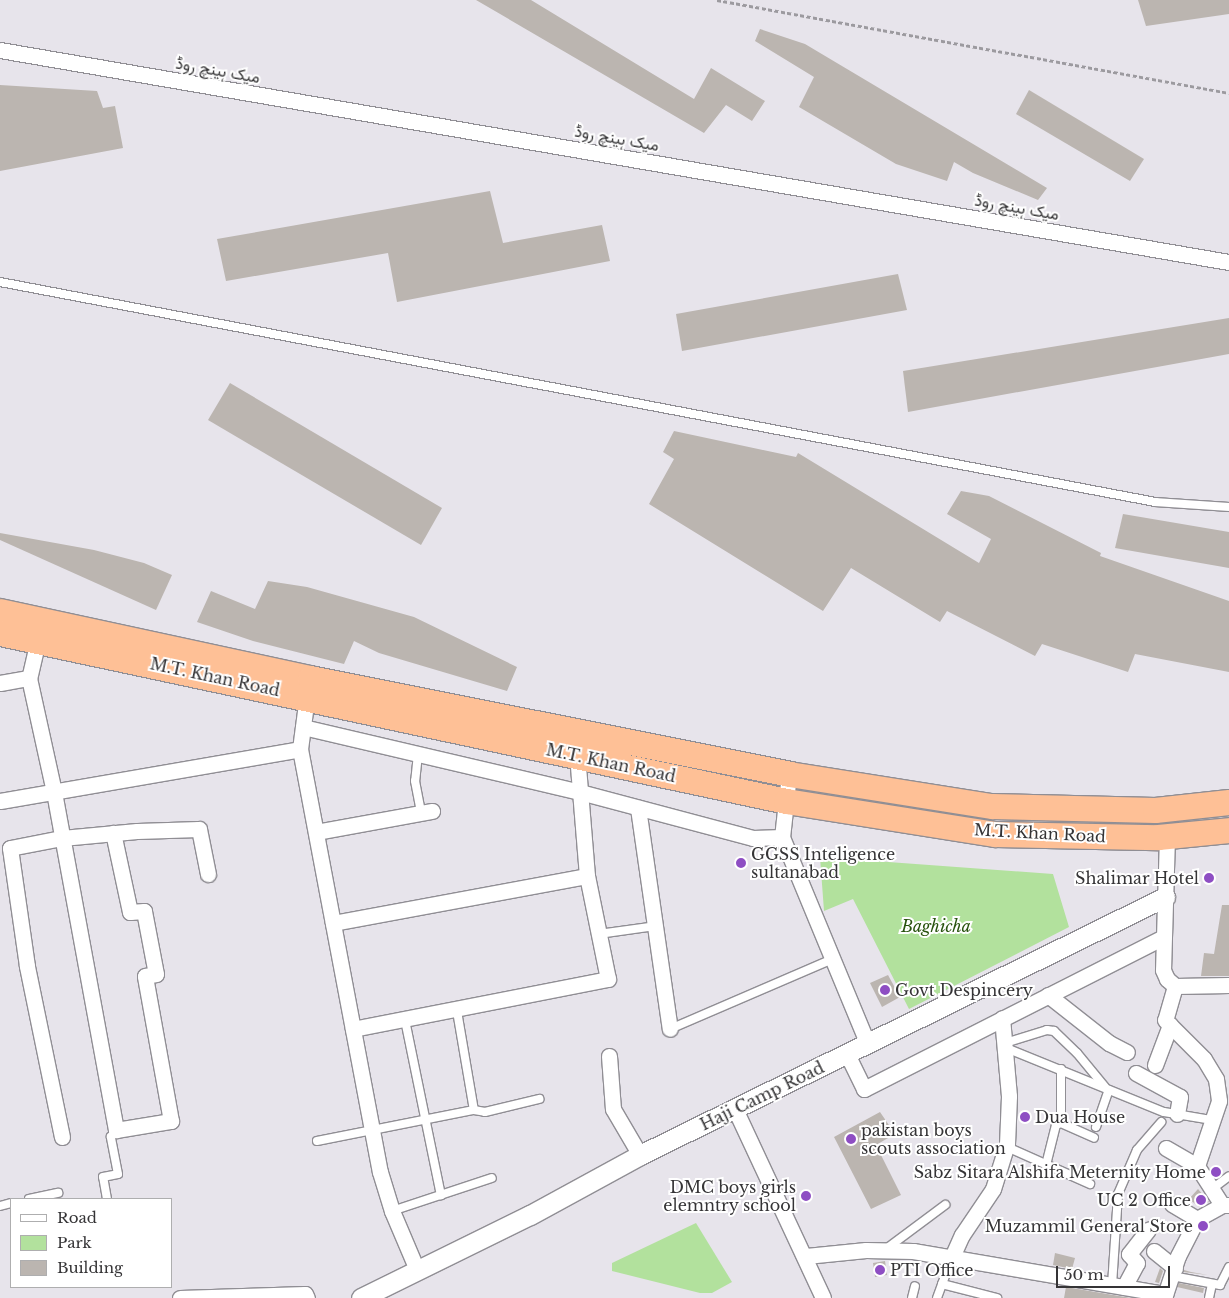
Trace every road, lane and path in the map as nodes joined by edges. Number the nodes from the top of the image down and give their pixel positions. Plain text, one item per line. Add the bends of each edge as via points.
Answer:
1 (717, 0) edge
2 (0, 50) edge
3 (1229, 93) edge
4 (1229, 262) edge
5 (0, 282) edge
6 (1229, 507) edge
7 (0, 611) edge
8 (0, 633) edge
9 (38, 640) junction
10 (29, 678) junction
11 (0, 683) edge
12 (307, 696) junction
13 (304, 726) junction
14 (300, 749) junction
15 (418, 754) junction
16 (577, 755) junction
17 (790, 774) junction
18 (54, 792) junction
19 (580, 792) junction
20 (0, 801) edge
21 (786, 801) junction
22 (1229, 802) edge
23 (638, 808) junction
24 (426, 812) joint
25 (1229, 830) edge
26 (316, 832) junction
27 (113, 833) junction
28 (1167, 836) junction
29 (782, 837) junction
30 (62, 838) junction
31 (208, 874) dead end
32 (587, 876) junction
33 (1164, 897) junction
34 (333, 923) junction
35 (657, 926) junction
36 (599, 934) junction
37 (1164, 936) junction
38 (835, 958) junction
39 (1229, 985) edge
40 (1175, 986) junction
41 (1048, 996) junction
42 (457, 1011) junction
43 (1002, 1018) junction
44 (405, 1020) junction
45 (1170, 1025) junction
46 (670, 1029) joint
47 (353, 1030) junction
48 (867, 1042) junction
49 (1006, 1046) junction
50 (1128, 1052) dead end
51 (847, 1054) junction
52 (609, 1056) dead end
53 (1155, 1065) dead end
54 (1061, 1070) junction
55 (1136, 1073) dead end
56 (1108, 1089) junction
57 (539, 1099) dead end
58 (1224, 1103) edge
59 (474, 1110) junction
60 (735, 1110) junction
61 (1177, 1114) junction
62 (426, 1119) junction
63 (1212, 1120) junction
64 (1061, 1122) junction
65 (1161, 1122) dead end
66 (1096, 1126) dead end
67 (372, 1129) junction
68 (116, 1130) junction
69 (62, 1136) dead end
70 (1094, 1138) dead end
71 (317, 1141) dead end
72 (1007, 1147) junction
73 (1166, 1148) dead end
74 (640, 1155) junction
75 (1046, 1164) junction
76 (1197, 1166) junction
77 (1229, 1176) edge
78 (492, 1178) dead end
79 (1090, 1184) dead end
80 (1212, 1188) junction
81 (58, 1192) dead end
82 (441, 1195) junction
83 (33, 1198) edge
84 (107, 1198) edge
85 (1172, 1204) dead end
86 (946, 1205) dead end
87 (1225, 1205) edge
88 (392, 1212) junction
89 (1197, 1219) junction
90 (1148, 1230) dead end
91 (884, 1250) junction
92 (1154, 1251) dead end
93 (806, 1256) junction
94 (952, 1257) junction
95 (1229, 1267) edge
96 (417, 1270) junction
97 (1173, 1272) junction
98 (1222, 1282) junction
99 (942, 1284) junction
100 (1212, 1284) junction
101 (915, 1286) dead end
102 (1118, 1286) junction
103 (1229, 1289) edge
104 (1164, 1296) edge
105 (180, 1298) edge
106 (307, 1298) edge
107 (361, 1298) edge
108 (823, 1298) edge
109 (912, 1298) edge
110 (937, 1298) edge
111 (998, 1298) edge
112 (1209, 1298) edge

1 - 3 path
2 - 4 street, میک ہینچ روڈ
5 - 6 lane via 1155,502
7 - 17 highway, M.T. Khan Road via 310,678
8 - 9 highway, M.T. Khan Road
9 - 10 street
9 - 12 highway, M.T. Khan Road
10 - 11 street
10 - 18 street
12 - 13 street
12 - 16 highway, M.T. Khan Road
13 - 14 street
13 - 15 street
14 - 18 street
14 - 26 street
15 - 19 street
15 - 24 lane via 415,781
16 - 19 street
16 - 21 highway, M.T. Khan Road
17 - 21 street
17 - 22 highway, M.T. Khan Road via 992,806 1155,810
18 - 20 street
18 - 30 street
19 - 23 street
19 - 32 street
21 - 28 highway, M.T. Khan Road via 995,834
21 - 29 street
23 - 29 street via 753,838
23 - 35 street
24 - 26 street
25 - 28 highway, M.T. Khan Road
26 - 34 street
27 - 30 street
27 - 31 street via 199,830
27 - 68 street via 130,912 144,911 156,974 145,976 171,1121
28 - 33 street
29 - 38 street
30 - 68 street
30 - 69 street via 10,848 27,966
32 - 34 street
32 - 36 street
33 - 37 street
33 - 48 street, Haji Camp Road
34 - 47 street
35 - 36 lane
35 - 46 street
36 - 42 street via 608,979
37 - 40 street via 1163,970
37 - 41 street
38 - 46 lane
38 - 48 street
39 - 40 street
40 - 45 street via 1165,1020
41 - 43 street
41 - 50 street via 1109,1042
42 - 44 street
42 - 59 lane
43 - 49 street
43 - 51 street via 864,1089
44 - 47 street
44 - 62 lane
45 - 53 street
45 - 58 street via 1204,1059 1216,1079
47 - 67 street
48 - 51 street, Haji Camp Road
49 - 54 lane
49 - 56 lane via 1047,1030 1054,1031
49 - 72 street via 1009,1096
51 - 60 street, Haji Camp Road
52 - 74 street via 613,1109
54 - 56 lane
54 - 64 lane
55 - 61 street via 1180,1097
56 - 61 lane
56 - 66 lane
57 - 59 lane via 485,1112
58 - 63 street
59 - 62 lane
60 - 74 street, Haji Camp Road
60 - 93 street
61 - 63 lane
62 - 67 lane
62 - 82 lane
63 - 76 street
64 - 70 lane
64 - 75 lane via 1056,1125
65 - 102 lane via 1137,1150 1118,1194
67 - 71 lane
67 - 88 street
68 - 84 lane via 111,1137 118,1174 103,1177
72 - 75 lane
72 - 94 street via 993,1188 962,1235
73 - 76 street
74 - 96 street, Haji Camp Road via 530,1215
75 - 79 lane
76 - 80 street
77 - 80 lane
78 - 82 lane
80 - 87 street
81 - 83 lane
82 - 88 lane
85 - 89 street
86 - 91 lane
87 - 89 street
88 - 96 street
89 - 97 street
90 - 102 street via 1129,1254 1137,1263
91 - 93 street
91 - 94 street
92 - 97 street
93 - 108 street
94 - 99 lane
94 - 102 street
95 - 98 lane
96 - 107 street, Haji Camp Road
97 - 100 lane
97 - 104 street
98 - 100 lane via 1220,1285
98 - 103 lane
99 - 110 lane
99 - 111 lane
100 - 112 lane
101 - 109 lane
102 - 104 street
105 - 106 street via 305,1294

